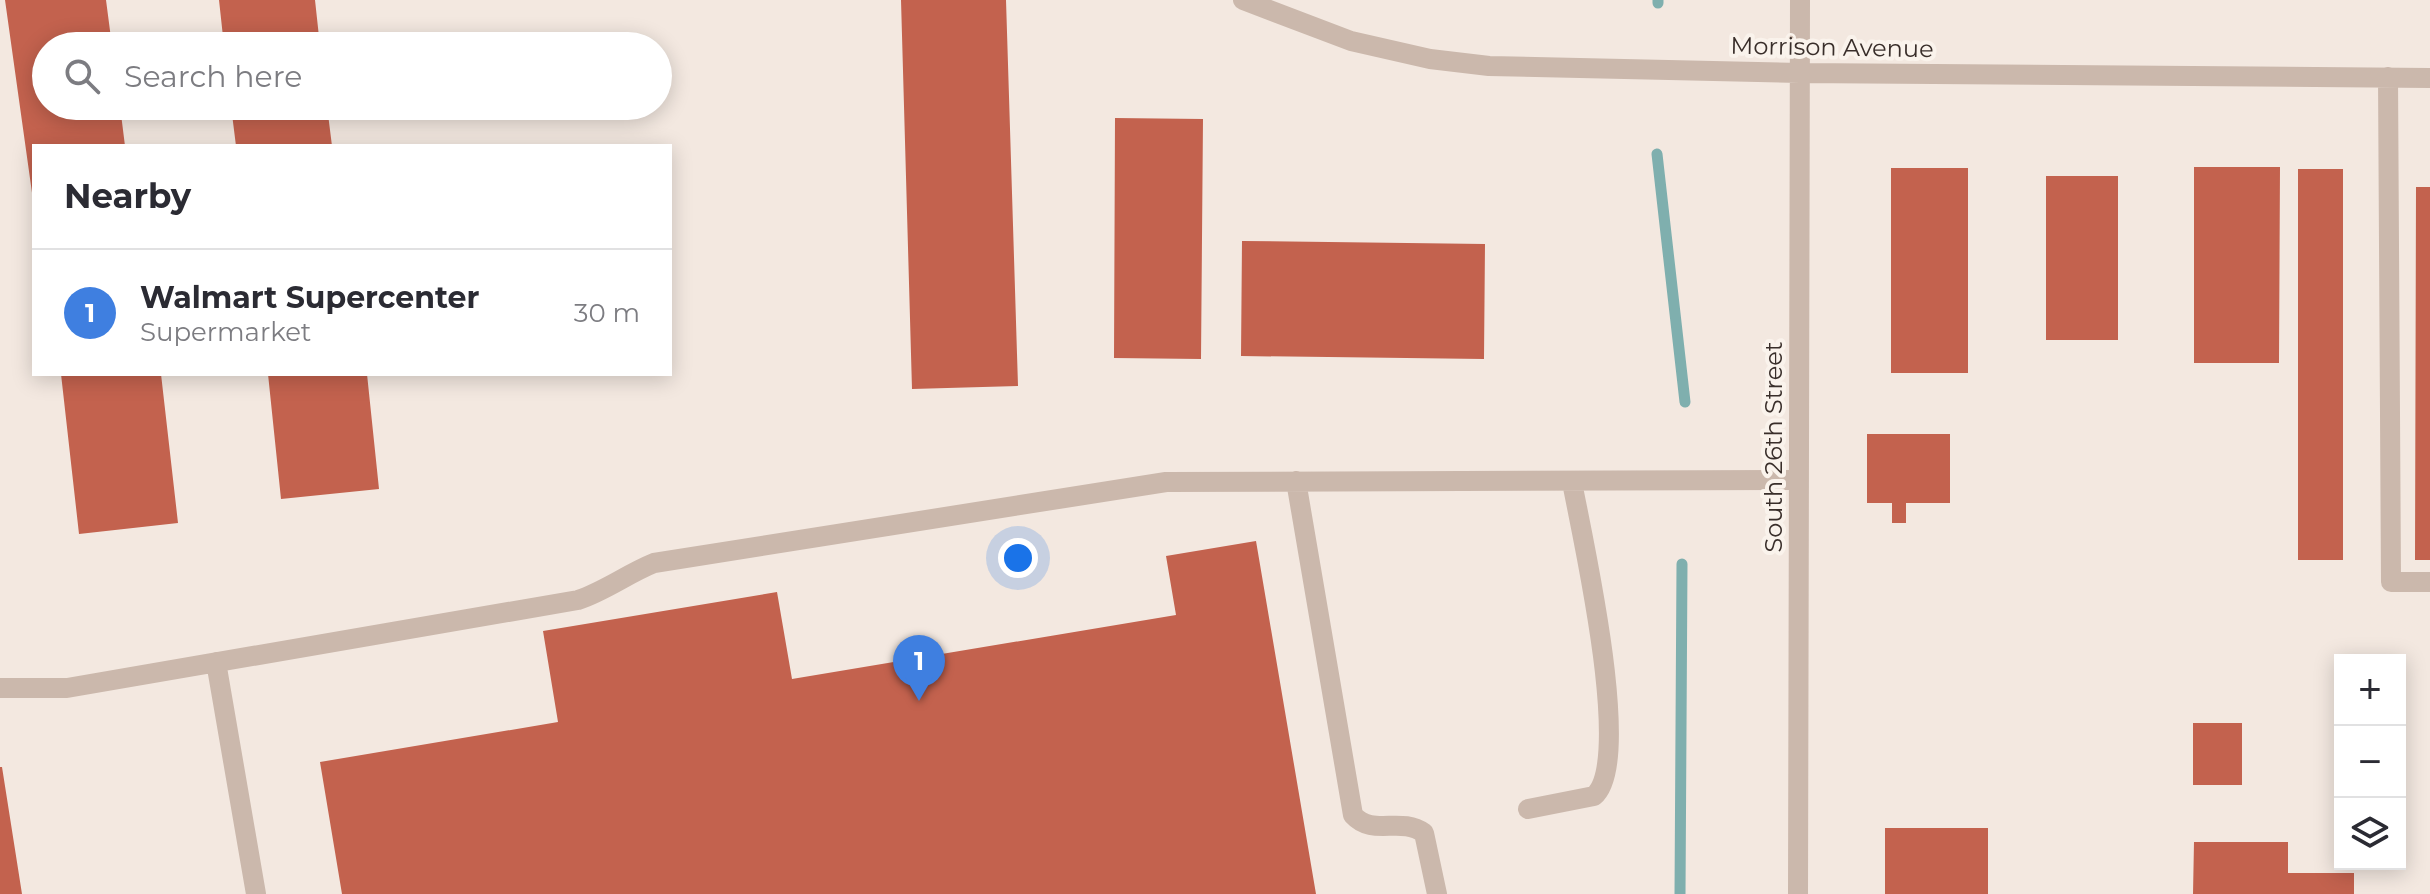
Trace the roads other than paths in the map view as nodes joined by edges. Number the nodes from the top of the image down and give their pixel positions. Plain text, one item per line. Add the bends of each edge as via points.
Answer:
1 (1243, 0) edge
2 (1800, 0) edge
3 (1800, 73) junction
4 (2388, 77) junction
5 (2430, 78) edge
6 (1799, 480) junction
7 (1296, 481) junction
8 (1572, 482) junction
9 (2430, 582) edge
10 (216, 662) junction
11 (0, 688) edge
12 (1528, 809) dead end
13 (256, 894) edge
14 (1437, 894) edge
15 (1798, 894) edge

1 - 3 street, Morrison Avenue via 1341,38 1430,59 1552,69
2 - 3 street, South 26th Street
3 - 4 street, Morrison Avenue
3 - 6 street, South 26th Street
4 - 5 street, Morrison Avenue
4 - 9 street via 2391,582
6 - 8 street
6 - 15 street, South 26th Street
7 - 8 street
7 - 10 street via 1166,482 654,563 578,600
7 - 14 street via 1353,815 1369,826 1406,825 1424,833
8 - 12 street via 1609,694 1608,769 1594,796
10 - 11 street via 67,688
10 - 13 street

